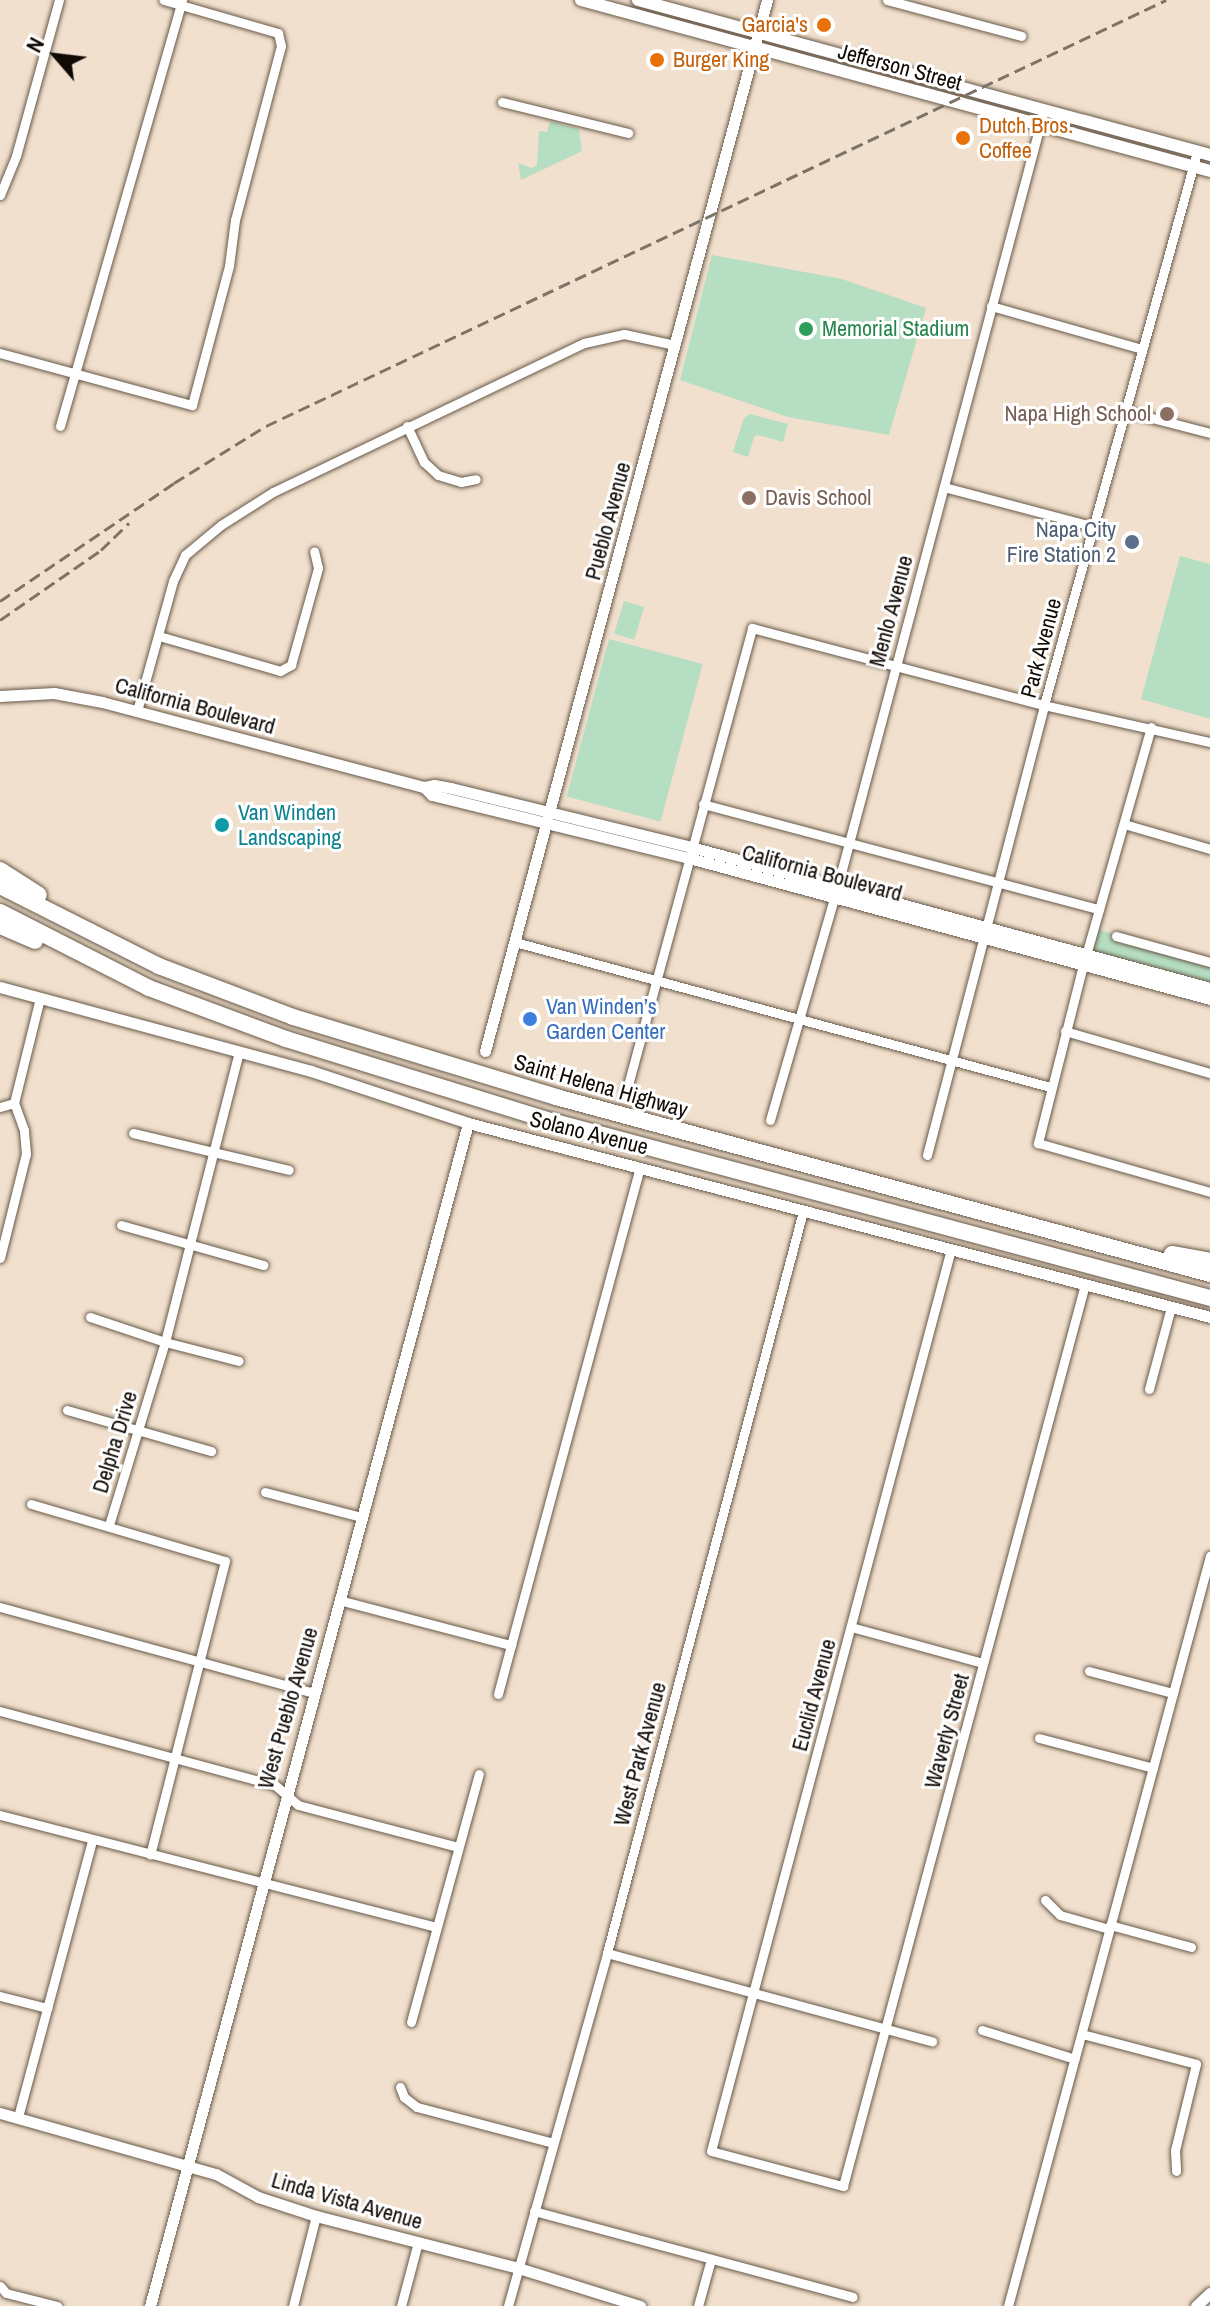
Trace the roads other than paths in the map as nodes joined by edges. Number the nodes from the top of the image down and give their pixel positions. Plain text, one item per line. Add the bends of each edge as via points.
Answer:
1 (59, 0) edge
2 (164, 0) edge
3 (581, 0) edge
4 (638, 0) edge
5 (767, 0) edge
6 (887, 0) edge
7 (181, 2) edge
8 (759, 33) junction
9 (1021, 36) dead end
10 (754, 49) junction
11 (502, 102) dead end
12 (1044, 110) junction
13 (1039, 126) junction
14 (628, 133) dead end
15 (1204, 154) edge
16 (1194, 166) junction
17 (1210, 171) edge
18 (0, 195) edge
19 (991, 306) junction
20 (675, 345) junction
21 (1142, 349) junction
22 (0, 353) edge
23 (74, 372) junction
24 (1125, 411) junction
25 (60, 426) dead end
26 (407, 426) junction
27 (1210, 433) edge
28 (476, 479) dead end
29 (944, 487) junction
30 (1092, 526) junction
31 (314, 551) dead end
32 (159, 636) junction
33 (895, 663) junction
34 (0, 696) edge
35 (1044, 705) junction
36 (137, 711) junction
37 (1151, 727) junction
38 (1210, 742) edge
39 (703, 804) junction
40 (547, 819) junction
41 (1124, 824) junction
42 (848, 842) junction
43 (1210, 849) edge
44 (690, 853) junction
45 (0, 870) edge
46 (1000, 882) junction
47 (0, 886) edge
48 (836, 892) junction
49 (1099, 909) junction
50 (0, 912) edge
51 (0, 926) edge
52 (984, 932) junction
53 (1116, 936) dead end
54 (515, 942) junction
55 (113, 944) junction
56 (1084, 960) junction
57 (1210, 962) edge
58 (655, 979) junction
59 (0, 987) edge
60 (149, 988) junction
61 (1210, 988) edge
62 (40, 998) junction
63 (1210, 999) edge
64 (798, 1017) junction
65 (1065, 1031) junction
66 (239, 1051) junction
67 (485, 1051) dead end
68 (950, 1060) junction
69 (1210, 1073) edge
70 (1050, 1087) junction
71 (625, 1096) dead end
72 (14, 1103) junction
73 (0, 1107) edge
74 (770, 1120) dead end
75 (468, 1123) junction
76 (133, 1133) dead end
77 (212, 1151) junction
78 (927, 1155) dead end
79 (640, 1167) junction
80 (289, 1170) dead end
81 (1210, 1192) edge
82 (803, 1211) junction
83 (121, 1225) dead end
84 (1069, 1236) junction
85 (191, 1244) junction
86 (951, 1249) junction
87 (0, 1258) edge
88 (1210, 1261) edge
89 (263, 1265) dead end
90 (1210, 1274) edge
91 (1085, 1284) junction
92 (1210, 1298) edge
93 (1171, 1307) junction
94 (90, 1317) dead end
95 (1210, 1317) edge
96 (165, 1342) junction
97 (239, 1361) dead end
98 (1149, 1389) dead end
99 (67, 1410) dead end
100 (137, 1431) junction
101 (211, 1451) dead end
102 (265, 1492) dead end
103 (31, 1504) dead end
104 (361, 1517) junction
105 (109, 1525) junction
106 (1210, 1556) edge
107 (339, 1600) junction
108 (0, 1607) edge
109 (851, 1627) junction
110 (511, 1645) junction
111 (200, 1662) junction
112 (983, 1663) junction
113 (1089, 1671) dead end
114 (315, 1693) junction
115 (1173, 1693) junction
116 (498, 1694) dead end
117 (0, 1711) edge
118 (1039, 1738) dead end
119 (176, 1758) junction
120 (1153, 1768) junction
121 (479, 1774) dead end
122 (285, 1794) junction
123 (0, 1815) edge
124 (92, 1841) junction
125 (458, 1847) junction
126 (150, 1855) junction
127 (261, 1885) junction
128 (1045, 1900) dead end
129 (435, 1927) junction
130 (1110, 1927) junction
131 (1191, 1947) dead end
132 (607, 1953) junction
133 (755, 1990) junction
134 (0, 1996) edge
135 (47, 2008) junction
136 (411, 2022) dead end
137 (888, 2027) junction
138 (982, 2030) dead end
139 (1082, 2034) junction
140 (932, 2041) dead end
141 (1075, 2059) junction
142 (400, 2087) dead end
143 (0, 2113) edge
144 (18, 2117) junction
145 (553, 2143) junction
146 (188, 2165) junction
147 (1176, 2171) dead end
148 (843, 2186) joint
149 (534, 2211) junction
150 (316, 2216) junction
151 (418, 2242) junction
152 (711, 2259) junction
153 (518, 2268) junction
154 (0, 2286) edge
155 (1210, 2293) edge
156 (853, 2297) dead end
157 (57, 2306) edge
158 (150, 2306) edge
159 (293, 2306) edge
160 (401, 2306) edge
161 (508, 2306) edge
162 (640, 2306) edge
163 (698, 2306) edge
164 (1008, 2306) edge
165 (1196, 2306) edge

1 - 18 street via 16,156
2 - 7 street
3 - 10 main road, Jefferson Street
4 - 8 main road, Jefferson Street
5 - 8 street, Pueblo Avenue
6 - 9 street
7 - 23 street
7 - 23 street via 278,33 281,46 192,405
8 - 10 street, Pueblo Avenue
8 - 12 main road, Jefferson Street
10 - 13 main road, Jefferson Street
10 - 20 street, Pueblo Avenue
11 - 14 street
12 - 13 street, Menlo Avenue
12 - 15 main road, Jefferson Street
13 - 16 main road, Jefferson Street
13 - 19 street, Menlo Avenue
15 - 16 street, Park Avenue
16 - 17 main road, Jefferson Street
16 - 21 street, Park Avenue
19 - 21 street
19 - 29 street, Menlo Avenue
20 - 26 street via 624,334 604,336
20 - 40 street, Pueblo Avenue
21 - 24 street, Park Avenue
22 - 23 street
23 - 25 street
24 - 27 street
24 - 30 street, Park Avenue
26 - 28 street via 424,462 438,475 461,482
26 - 32 street via 273,492 185,555
29 - 30 street
29 - 33 street, Menlo Avenue
30 - 35 street, Park Avenue
31 - 32 street via 318,568 291,665 280,671
32 - 36 street
33 - 35 street
33 - 39 street via 756,627 750,631
33 - 42 street, Menlo Avenue
34 - 36 street, California Boulevard via 54,693
35 - 37 street
35 - 46 street, Park Avenue
36 - 40 street, California Boulevard via 424,787 434,785
37 - 38 street
37 - 41 street
39 - 42 street
39 - 44 street
40 - 44 street, California Boulevard
40 - 54 street, Pueblo Avenue
41 - 43 street
41 - 49 street
42 - 46 street
42 - 48 street, Menlo Avenue
44 - 48 street, California Boulevard
44 - 58 street
45 - 55 highway
46 - 49 street
46 - 52 street, Park Avenue
47 - 55 highway, Saint Helena Highway
48 - 52 street, California Boulevard
48 - 64 street, Menlo Avenue
49 - 56 street
50 - 60 highway, Saint Helena Highway
51 - 60 highway
52 - 56 street, California Boulevard
52 - 68 street, Park Avenue
53 - 57 street
54 - 58 street
54 - 67 street, Pueblo Avenue
55 - 84 highway, Saint Helena Highway via 247,1002 556,1097
56 - 61 street, California Boulevard
56 - 63 street, California Boulevard
56 - 65 street
58 - 64 street
58 - 71 street
59 - 62 street, Solano Avenue
60 - 92 highway, Saint Helena Highway via 251,1028 551,1121
62 - 66 street, Solano Avenue
62 - 72 street
64 - 68 street
64 - 74 street, Menlo Avenue
65 - 69 street
65 - 70 street
66 - 75 street, Solano Avenue
66 - 77 street, Delpha Drive
68 - 70 street
68 - 78 street, Park Avenue
70 - 81 street via 1038,1143
72 - 73 street
72 - 87 street via 26,1154
75 - 79 street, Solano Avenue
75 - 104 street, West Pueblo Avenue
76 - 77 street
77 - 80 street
77 - 85 street, Delpha Drive
79 - 82 street, Solano Avenue
79 - 110 street
82 - 86 street, Solano Avenue
82 - 132 street, West Park Avenue
83 - 85 street
84 - 88 highway
84 - 90 highway, Saint Helena Highway
85 - 89 street
85 - 96 street, Delpha Drive
86 - 91 street, Solano Avenue
86 - 109 street, Euclid Avenue
91 - 93 street, Solano Avenue
91 - 112 street, Waverly Street
93 - 95 street, Solano Avenue
93 - 98 street
94 - 96 street
96 - 97 street
96 - 100 street, Delpha Drive
99 - 100 street
100 - 101 street
100 - 105 street, Delpha Drive
102 - 104 street
103 - 105 street
104 - 107 street, West Pueblo Avenue
105 - 111 street, Delpha Drive via 225,1561
106 - 115 street
107 - 110 street
107 - 114 street, West Pueblo Avenue
108 - 111 street
109 - 112 street
109 - 133 street, Euclid Avenue
110 - 116 street
111 - 114 street
111 - 119 street, Delpha Drive
112 - 137 street, Waverly Street
113 - 115 street
114 - 122 street, West Pueblo Avenue
115 - 120 street
117 - 119 street
118 - 120 street
119 - 122 street via 275,1785
119 - 126 street, Delpha Drive
120 - 130 street
121 - 125 street
122 - 125 street via 298,1805
122 - 127 street, West Pueblo Avenue
123 - 124 street
124 - 126 street
124 - 135 street
125 - 129 street
126 - 127 street
127 - 129 street
127 - 146 street, West Pueblo Avenue
128 - 130 street via 1060,1915
129 - 136 street
130 - 131 street
130 - 139 street
132 - 133 street
132 - 145 street, West Park Avenue
133 - 137 street
133 - 148 street, Euclid Avenue via 711,2151
134 - 135 street
135 - 144 street
137 - 140 street
137 - 148 street, Waverly Street
138 - 141 street
139 - 141 street
139 - 147 street via 1196,2064 1175,2150
141 - 164 street
142 - 145 street via 417,2107
143 - 144 street, Linda Vista Avenue
144 - 146 street, Linda Vista Avenue
145 - 149 street, West Park Avenue
146 - 150 street, Linda Vista Avenue
146 - 158 street, West Pueblo Avenue
149 - 152 street
149 - 153 street, West Park Avenue
150 - 151 street, Linda Vista Avenue
150 - 159 street
151 - 153 street, Linda Vista Avenue
151 - 160 street
152 - 156 street
152 - 163 street
153 - 161 street, West Park Avenue
153 - 162 street, Linda Vista Avenue
154 - 157 street via 6,2293
155 - 165 street

